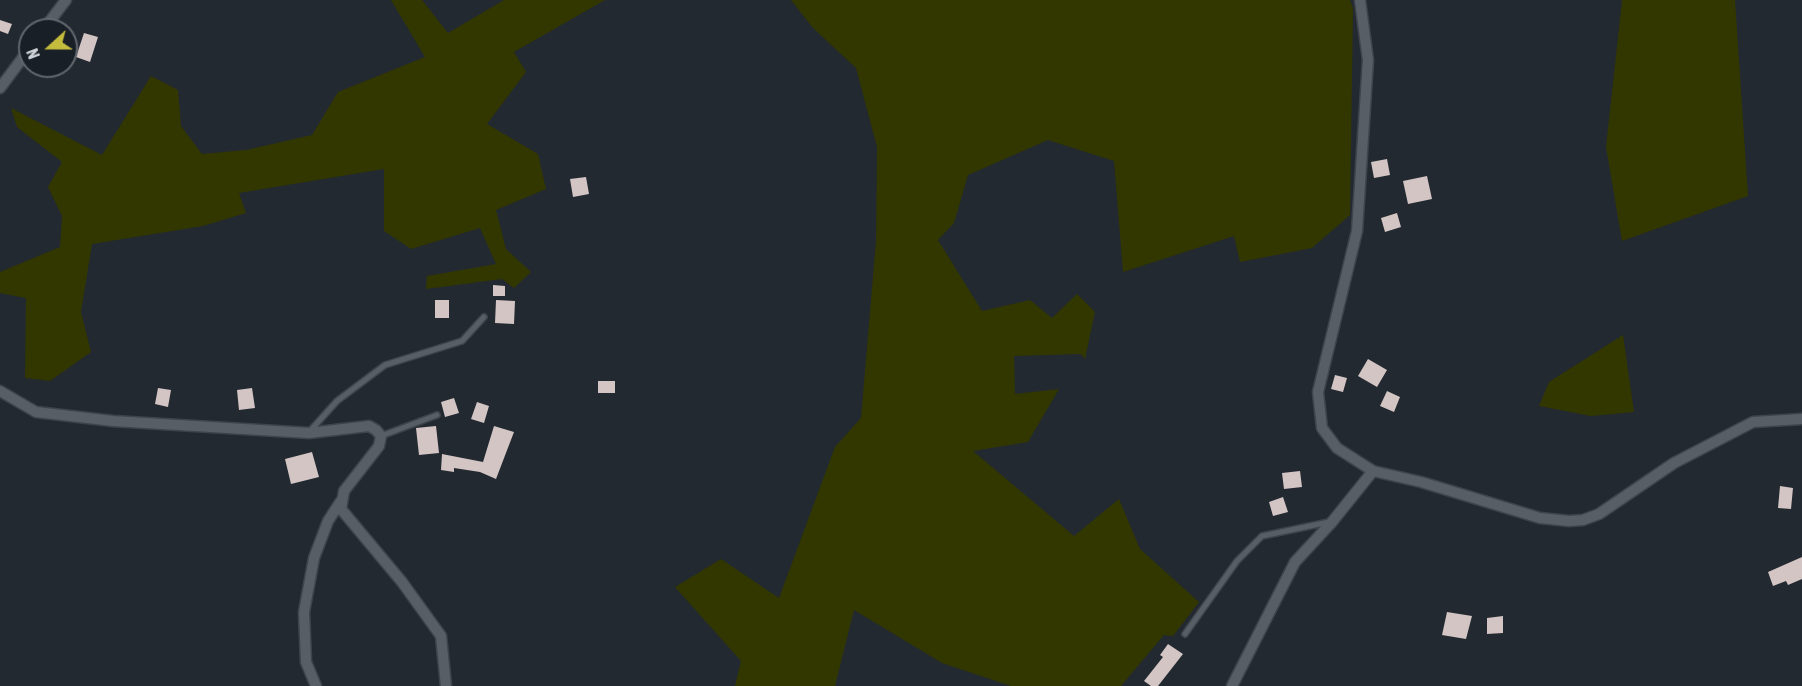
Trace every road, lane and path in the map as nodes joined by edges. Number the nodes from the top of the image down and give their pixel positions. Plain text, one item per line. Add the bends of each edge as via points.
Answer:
1 (66, 0) edge
2 (1360, 0) edge
3 (52, 18) edge
4 (18, 64) edge
5 (0, 88) edge
6 (484, 317) dead end
7 (0, 391) edge
8 (437, 415) dead end
9 (1802, 419) edge
10 (309, 433) junction
11 (381, 436) junction
12 (1373, 471) junction
13 (341, 501) junction
14 (1332, 522) junction
15 (1185, 634) dead end
16 (316, 686) edge
17 (446, 686) edge
18 (1232, 686) edge

1 - 3 street
2 - 12 street via 1368,60 1358,231 1318,402 1322,428 1328,438
4 - 5 street
6 - 10 lane via 462,341 385,364 337,401
7 - 10 street via 36,412 113,421
8 - 11 lane
9 - 12 street via 1753,422 1734,430 1674,463 1599,514 1583,520 1540,518
10 - 11 street via 369,426
11 - 13 street via 379,446 344,491
12 - 14 street
13 - 16 street via 328,520 314,558 304,612 306,662
13 - 17 street via 348,521 402,582 441,636
14 - 15 lane via 1262,536 1238,561
14 - 18 street via 1295,562

